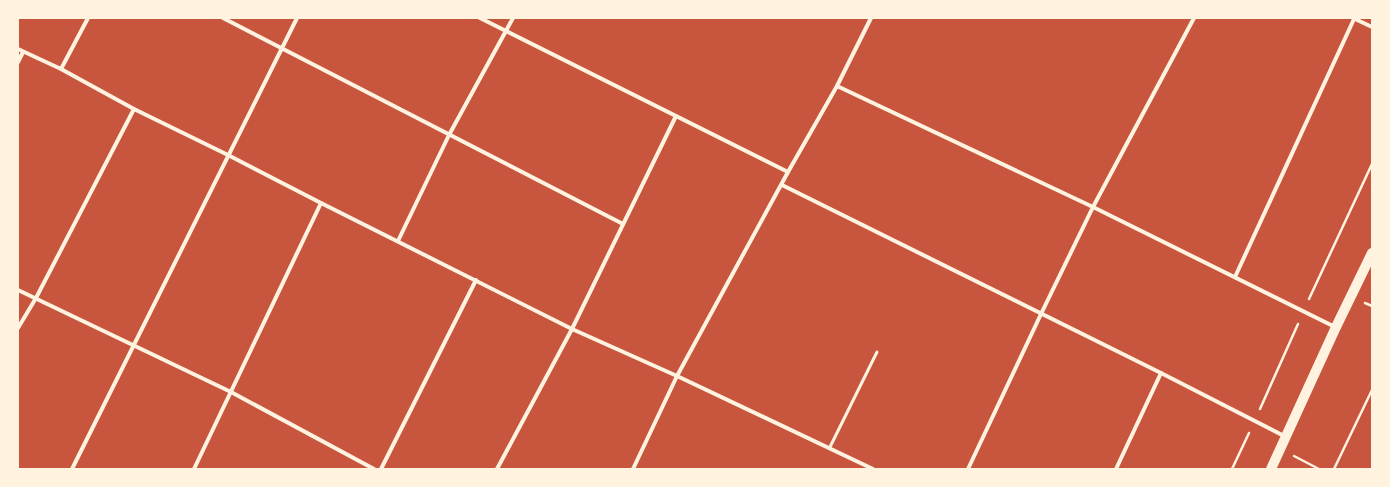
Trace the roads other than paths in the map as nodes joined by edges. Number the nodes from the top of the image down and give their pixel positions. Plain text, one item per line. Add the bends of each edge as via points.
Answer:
1 (88, 18) edge
2 (223, 18) edge
3 (297, 18) edge
4 (480, 18) edge
5 (513, 18) edge
6 (870, 18) edge
7 (1194, 18) edge
8 (1353, 18) edge
9 (1372, 27) edge
10 (506, 31) junction
11 (281, 48) junction
12 (18, 49) edge
13 (23, 52) junction
14 (18, 62) edge
15 (61, 70) junction
16 (837, 86) junction
17 (134, 109) junction
18 (676, 116) junction
19 (449, 135) junction
20 (228, 155) junction
21 (788, 172) junction
22 (782, 185) junction
23 (321, 203) junction
24 (1093, 207) junction
25 (623, 224) junction
26 (398, 241) junction
27 (1372, 254) edge
28 (1235, 278) junction
29 (476, 280) junction
30 (18, 290) edge
31 (36, 298) junction
32 (1041, 314) junction
33 (1336, 327) junction
34 (18, 328) edge
35 (572, 329) junction
36 (134, 346) junction
37 (877, 352) dead end
38 (1161, 373) junction
39 (677, 376) junction
40 (231, 392) junction
41 (1286, 437) junction
42 (830, 448) junction
43 (72, 469) edge
44 (194, 469) edge
45 (374, 469) edge
46 (381, 469) edge
47 (497, 469) edge
48 (634, 469) edge
49 (873, 469) edge
50 (968, 469) edge
51 (1116, 469) edge
52 (1271, 469) edge

1 - 15 street
2 - 11 street
3 - 11 street
4 - 10 street
5 - 10 street
6 - 16 street
7 - 24 street
8 - 9 street
8 - 28 street
10 - 18 street
10 - 19 street
11 - 19 street
11 - 20 street
12 - 13 street
13 - 14 street
13 - 15 street
15 - 17 street
16 - 21 street
16 - 24 street
17 - 20 street
17 - 31 street
18 - 21 street
18 - 25 street
19 - 25 street
19 - 26 street
20 - 23 street
20 - 36 street
21 - 22 street
22 - 32 street
22 - 39 street
23 - 26 street
23 - 40 street
24 - 28 street
24 - 32 street
25 - 35 street
26 - 29 street
27 - 33 main road
28 - 33 street
29 - 35 street
29 - 46 street
30 - 31 street
31 - 34 street
31 - 36 street
32 - 38 street
32 - 50 street
33 - 41 main road
35 - 39 street
35 - 47 street
36 - 40 street
36 - 43 street
37 - 42 lane
38 - 41 street
38 - 51 street
39 - 42 street
39 - 48 street
40 - 44 street
40 - 45 street
41 - 52 main road
42 - 49 street

